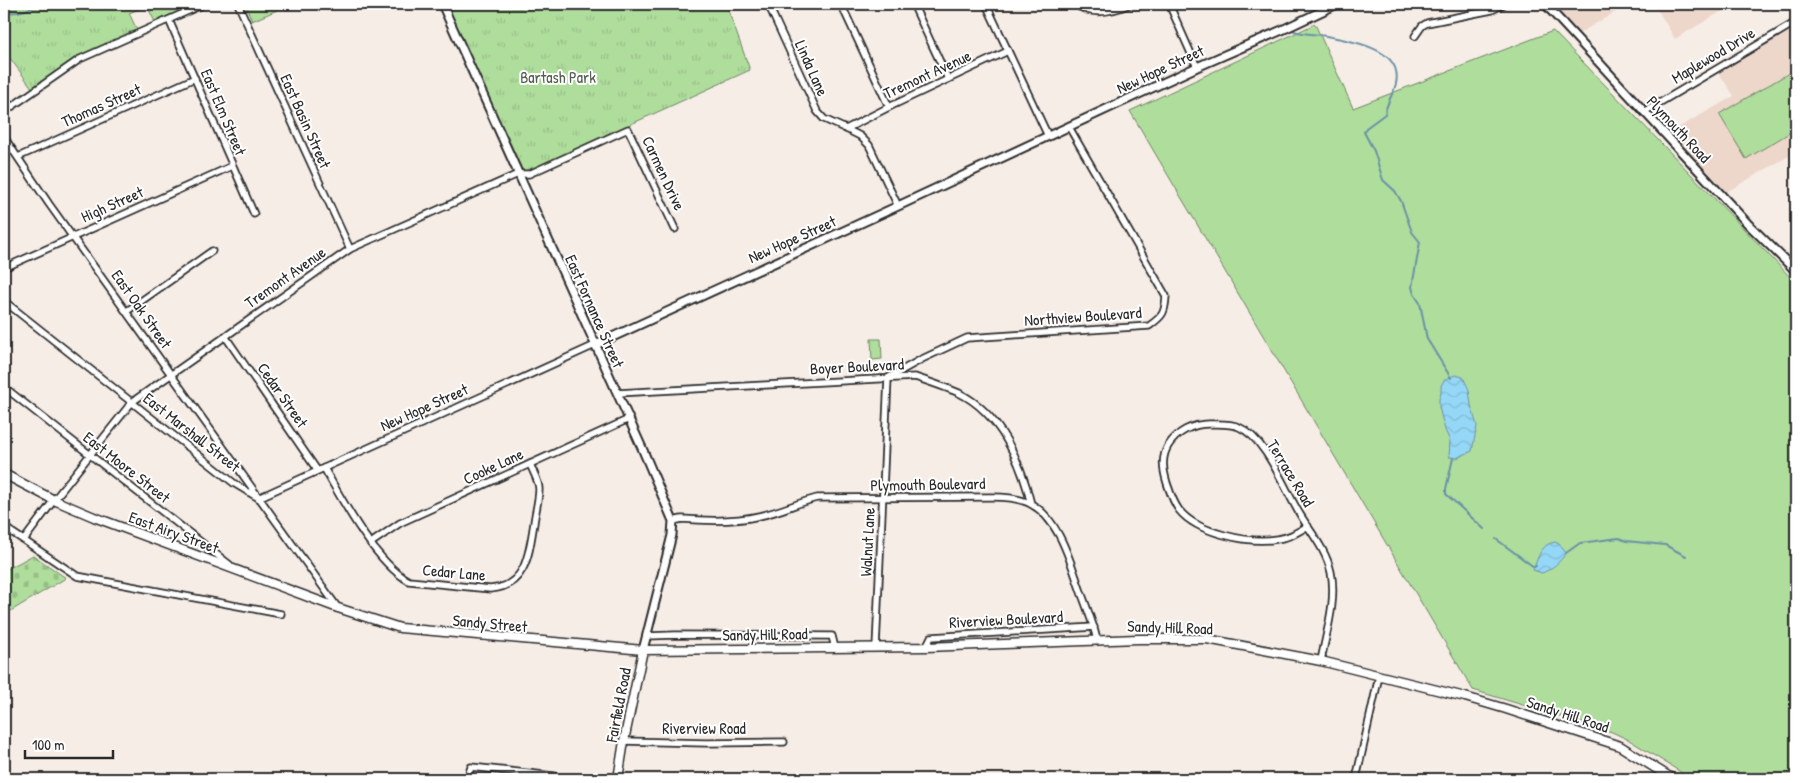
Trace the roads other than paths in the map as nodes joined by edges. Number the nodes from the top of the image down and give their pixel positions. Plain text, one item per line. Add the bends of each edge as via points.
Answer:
1 (204, 4) edge
2 (238, 4) edge
3 (442, 4) edge
4 (768, 4) edge
5 (841, 4) edge
6 (913, 4) edge
7 (986, 4) edge
8 (1075, 4) edge
9 (1130, 4) edge
10 (1169, 4) edge
11 (1337, 4) edge
12 (1504, 4) edge
13 (1545, 4) edge
14 (168, 20) junction
15 (1796, 22) edge
16 (1415, 36) dead end
17 (1008, 51) junction
18 (1197, 67) junction
19 (195, 78) junction
20 (948, 79) junction
21 (889, 107) junction
22 (4, 112) edge
23 (1644, 112) junction
24 (1069, 127) junction
25 (628, 129) joint
26 (846, 129) junction
27 (1048, 136) junction
28 (4, 137) edge
29 (18, 157) junction
30 (232, 166) junction
31 (518, 174) junction
32 (898, 206) junction
33 (254, 214) dead end
34 (675, 229) dead end
35 (73, 236) junction
36 (350, 249) junction
37 (212, 251) dead end
38 (4, 268) edge
39 (1796, 271) edge
40 (4, 301) edge
41 (126, 311) junction
42 (225, 336) junction
43 (595, 345) junction
44 (172, 375) junction
45 (888, 378) junction
46 (4, 387) edge
47 (617, 393) junction
48 (132, 402) junction
49 (629, 419) junction
50 (89, 456) junction
51 (530, 464) junction
52 (324, 468) junction
53 (317, 470) junction
54 (4, 474) edge
55 (258, 498) junction
56 (883, 499) junction
57 (54, 500) junction
58 (1031, 504) junction
59 (673, 522) junction
60 (1308, 526) junction
61 (4, 527) edge
62 (24, 540) junction
63 (371, 543) junction
64 (233, 568) junction
65 (338, 608) junction
66 (281, 614) dead end
67 (1094, 627) junction
68 (647, 636) junction
69 (1097, 640) junction
70 (926, 647) junction
71 (835, 648) junction
72 (876, 648) junction
73 (642, 650) junction
74 (1321, 661) junction
75 (1379, 676) junction
76 (624, 741) junction
77 (784, 742) dead end
78 (467, 779) edge
79 (554, 779) edge
80 (618, 779) edge
81 (1356, 779) edge
82 (1673, 779) edge

1 - 14 street
2 - 36 street, East Basin Street
3 - 31 street, East Fornance Street
4 - 26 street, Linda Lane via 817,111 824,119
5 - 21 street
6 - 20 street
7 - 17 street
8 - 9 street via 1088,11 1104,12
10 - 18 street
11 - 18 street, New Hope Street
12 - 16 street via 1492,10 1427,23
13 - 23 street, Plymouth Road
14 - 19 street, East Elm Street
14 - 22 street via 80,58
15 - 23 street, Maplewood Drive
17 - 20 street, Tremont Avenue
17 - 27 street
18 - 24 street, New Hope Street
19 - 29 street, Thomas Street
19 - 30 street, East Elm Street
20 - 21 street, Tremont Avenue
21 - 26 street, Tremont Avenue
23 - 39 street, Plymouth Road
24 - 27 street, New Hope Street
24 - 45 street, Northview Boulevard via 1166,296 1161,318 1149,326 967,338
25 - 31 street, Tremont Avenue via 529,174
25 - 34 street, Carmen Drive
26 - 32 street, Linda Lane via 869,145
27 - 32 street, New Hope Street
28 - 29 street, East Oak Street
29 - 35 street, East Oak Street
30 - 33 street, East Elm Street
30 - 35 street, High Street
31 - 36 street, Tremont Avenue
31 - 43 street, East Fornance Street
32 - 43 street, New Hope Street
35 - 38 street, High Street
35 - 41 street, East Oak Street
36 - 42 street, Tremont Avenue
37 - 41 street
40 - 48 street, East Marshall Street
41 - 44 street, East Oak Street
42 - 44 street, Tremont Avenue
42 - 53 street, Cedar Street
43 - 47 street, East Fornance Street
43 - 52 street, New Hope Street
44 - 48 street, Tremont Avenue
44 - 55 street, East Oak Street
45 - 47 street, Boyer Boulevard
45 - 56 street, Walnut Lane
45 - 58 street, Boyer Boulevard via 915,377 942,387 960,394 990,416 1014,453
46 - 50 street, East Moore Street
47 - 49 street, East Fornance Street
48 - 50 street, Tremont Avenue
48 - 55 street, East Marshall Street via 235,484
49 - 51 street, Cooke Lane
49 - 59 street, East Fornance Street
50 - 57 street, Tremont Avenue
50 - 64 street, East Moore Street
51 - 63 street, Cooke Lane via 400,524
51 - 63 street, Cedar Lane via 539,488 529,557 508,586 490,589 409,581 385,563
52 - 53 street, New Hope Street
52 - 63 street, Cedar Lane
53 - 55 street, New Hope Street
54 - 57 main road, East Airy Street
55 - 65 street, East Marshall Street
56 - 58 street, Plymouth Boulevard via 1006,497
56 - 59 street, Plymouth Boulevard via 817,498 758,517
56 - 72 street, Walnut Lane
57 - 62 street, Tremont Avenue
57 - 64 main road, East Airy Street
58 - 67 street, Plymouth Boulevard via 1054,526 1064,544
59 - 68 street
60 - 60 street, Terrace Road via 1269,458 1250,434 1240,427 1229,424 1191,427 1179,434 1169,446 1163,460 1170,493 1180,511 1192,523 1223,534 1262,540 1287,537
60 - 74 street, Terrace Road via 1325,555 1333,584
61 - 62 street
62 - 66 street via 77,576
64 - 65 main road, East Airy Street
65 - 73 main road, Sandy Street via 414,630
67 - 69 street, Plymouth Boulevard
67 - 70 street, Riverview Boulevard via 931,637
68 - 71 street via 832,636
68 - 73 street, Fairfield Road
69 - 70 main road, Sandy Hill Road
69 - 74 main road, Sandy Hill Road via 1207,639
70 - 72 main road, Sandy Hill Road
71 - 72 main road, Sandy Hill Road
71 - 73 main road, Sandy Hill Road
73 - 76 main road, Fairfield Road
74 - 75 main road, Sandy Hill Road
75 - 81 street
75 - 82 main road, Sandy Hill Road via 1506,709 1620,746
76 - 77 street, Riverview Road
76 - 80 main road, Fairfield Road
78 - 79 street via 471,767 554,776

